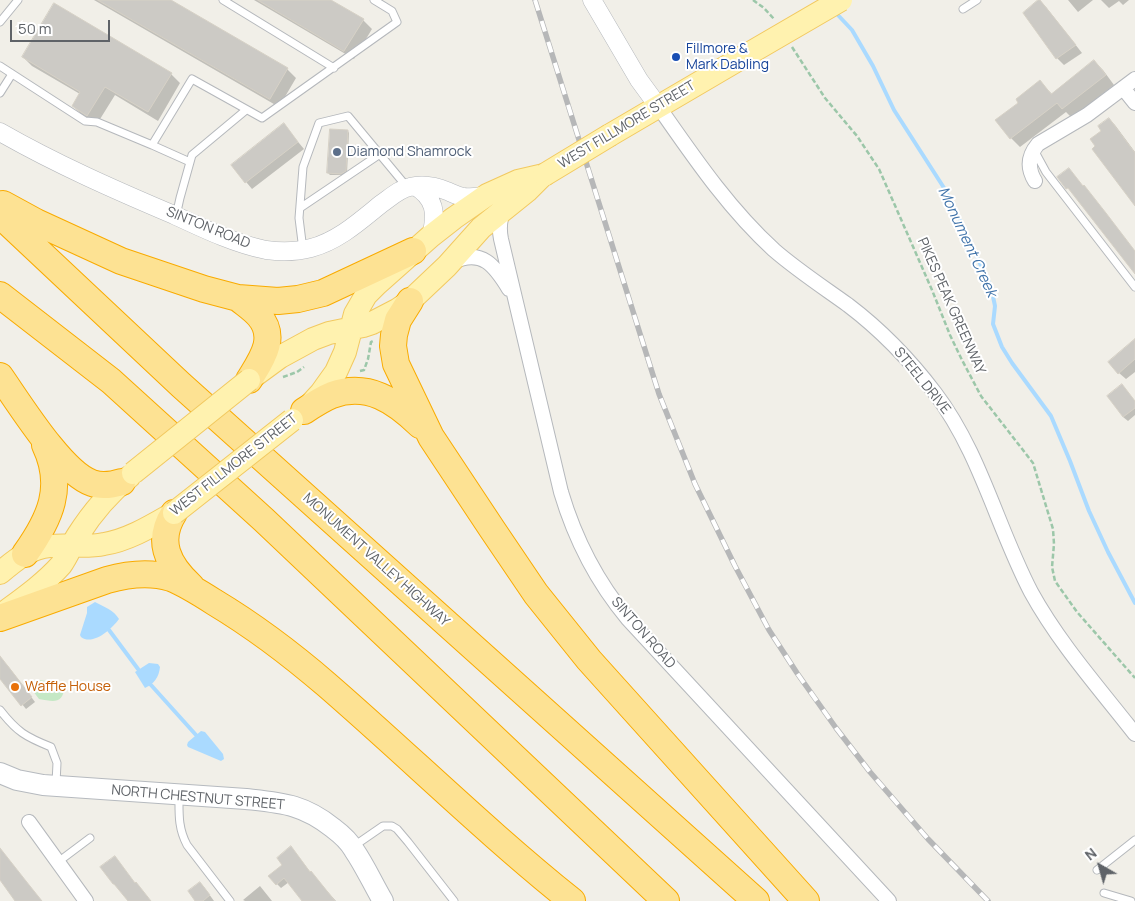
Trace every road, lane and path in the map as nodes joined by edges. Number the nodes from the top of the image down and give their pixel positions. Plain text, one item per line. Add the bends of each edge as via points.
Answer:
1 (18, 0) edge
2 (223, 0) edge
3 (374, 0) edge
4 (592, 0) edge
5 (753, 0) edge
6 (841, 0) edge
7 (977, 0) edge
8 (963, 9) dead end
9 (0, 22) edge
10 (775, 22) dead end
11 (789, 42) dead end
12 (0, 66) edge
13 (334, 68) junction
14 (12, 74) junction
15 (1135, 79) edge
16 (1123, 88) junction
17 (0, 92) edge
18 (1135, 104) edge
19 (658, 106) junction
20 (246, 110) junction
21 (0, 132) edge
22 (152, 145) junction
23 (1034, 150) junction
24 (380, 154) junction
25 (190, 162) junction
26 (1035, 181) dead end
27 (411, 186) junction
28 (496, 202) junction
29 (0, 203) edge
30 (300, 208) junction
31 (0, 215) edge
32 (176, 216) junction
33 (422, 243) junction
34 (303, 250) junction
35 (447, 266) junction
36 (1135, 287) edge
37 (0, 295) edge
38 (238, 298) junction
39 (514, 298) junction
40 (410, 301) junction
41 (351, 328) junction
42 (376, 340) dead end
43 (359, 371) dead end
44 (0, 376) edge
45 (249, 380) junction
46 (298, 416) junction
47 (34, 424) junction
48 (431, 436) junction
49 (128, 477) junction
50 (174, 512) junction
51 (72, 546) junction
52 (25, 554) junction
53 (0, 572) edge
54 (195, 590) junction
55 (0, 617) edge
56 (1135, 678) edge
57 (0, 710) edge
58 (1135, 734) edge
59 (0, 773) edge
60 (56, 786) junction
61 (179, 795) junction
62 (29, 822) dead end
63 (90, 838) dead end
64 (1135, 840) edge
65 (353, 847) junction
66 (58, 862) junction
67 (1097, 870) dead end
68 (1104, 893) dead end
69 (86, 901) edge
70 (230, 901) edge
71 (383, 901) edge
72 (454, 901) edge
73 (572, 901) edge
74 (666, 901) edge
75 (756, 901) edge
76 (806, 901) edge
77 (889, 901) edge
78 (1132, 901) edge

1 - 9 lane
2 - 13 lane
3 - 13 lane via 392,11 397,22
4 - 19 street
5 - 10 path
6 - 19 main road, WEST FILLMORE STREET, bridge
7 - 8 lane
11 - 56 path, PIKES PEAK GREENWAY via 825,98 880,170 962,360 981,396 1033,463 1052,529 1055,581 1077,612
12 - 14 lane
13 - 20 lane via 262,118
14 - 17 lane
14 - 22 lane via 85,121 97,122
15 - 16 street
16 - 18 street
16 - 23 street via 1087,115 1038,144
19 - 28 main road, WEST FILLMORE STREET, bridge via 544,175 527,191
19 - 58 street, STEEL DRIVE via 723,195 753,230 878,330 936,394 973,458 1020,570 1043,613
20 - 22 lane via 192,79
20 - 25 lane via 192,155
21 - 32 street, SINTON ROAD via 70,169
22 - 25 lane
23 - 26 street via 1029,168
23 - 36 lane via 1046,172
24 - 27 lane
24 - 30 lane
24 - 30 lane via 348,116 320,123 303,166
25 - 32 lane
27 - 28 street via 432,186 464,197
27 - 33 street via 426,194 434,212 434,221
27 - 34 street, SINTON ROAD via 396,193 337,237
28 - 33 main road, WEST FILLMORE STREET
28 - 35 main road, WEST FILLMORE STREET via 491,219
28 - 39 street, SINTON ROAD
29 - 38 highway via 121,261
30 - 34 lane
31 - 75 highway, MONUMENT VALLEY HIGHWAY via 181,384
32 - 34 street, SINTON ROAD via 259,248 281,252
33 - 38 highway via 323,293 278,301
33 - 41 main road, WEST FILLMORE STREET via 366,295
35 - 39 street, SINTON ROAD via 467,257 486,261 500,275
35 - 40 main road, WEST FILLMORE STREET
37 - 74 highway via 110,382 257,513
38 - 45 highway via 262,320 268,336 264,352
39 - 77 street, SINTON ROAD via 567,512 600,580 628,619
40 - 41 main road, WEST FILLMORE STREET via 372,323
40 - 48 highway via 395,328 394,354
41 - 45 main road, WEST FILLMORE STREET via 307,342
41 - 46 main road, WEST FILLMORE STREET via 336,372
42 - 43 path via 371,342 366,367
44 - 47 highway
45 - 49 main road, WEST FILLMORE STREET, bridge
46 - 48 highway via 330,396 343,392 367,392 399,406
46 - 50 main road, WEST FILLMORE STREET, bridge
47 - 49 highway via 81,478 98,485 113,484
47 - 52 highway via 53,467 54,493 40,532
48 - 76 highway via 544,605 616,691
49 - 51 main road, WEST FILLMORE STREET via 84,526
50 - 51 main road, WEST FILLMORE STREET via 118,541 91,547
50 - 54 highway via 167,525 167,551 176,570
51 - 52 main road, WEST FILLMORE STREET via 47,546
51 - 55 main road, WEST FILLMORE STREET via 50,576
52 - 53 main road, WEST FILLMORE STREET
54 - 55 highway via 162,576 129,575
54 - 73 highway via 255,628 307,668
57 - 60 lane via 30,739 51,747 57,763
59 - 60 main road, NORTH CHESTNUT STREET via 25,782
60 - 61 main road, NORTH CHESTNUT STREET
61 - 65 main road, NORTH CHESTNUT STREET via 264,801 300,808 329,825
61 - 70 lane via 183,837
62 - 66 street
63 - 66 lane
64 - 67 lane
65 - 71 main road, NORTH CHESTNUT STREET
65 - 72 lane via 383,826 392,826
66 - 69 street
68 - 78 lane

